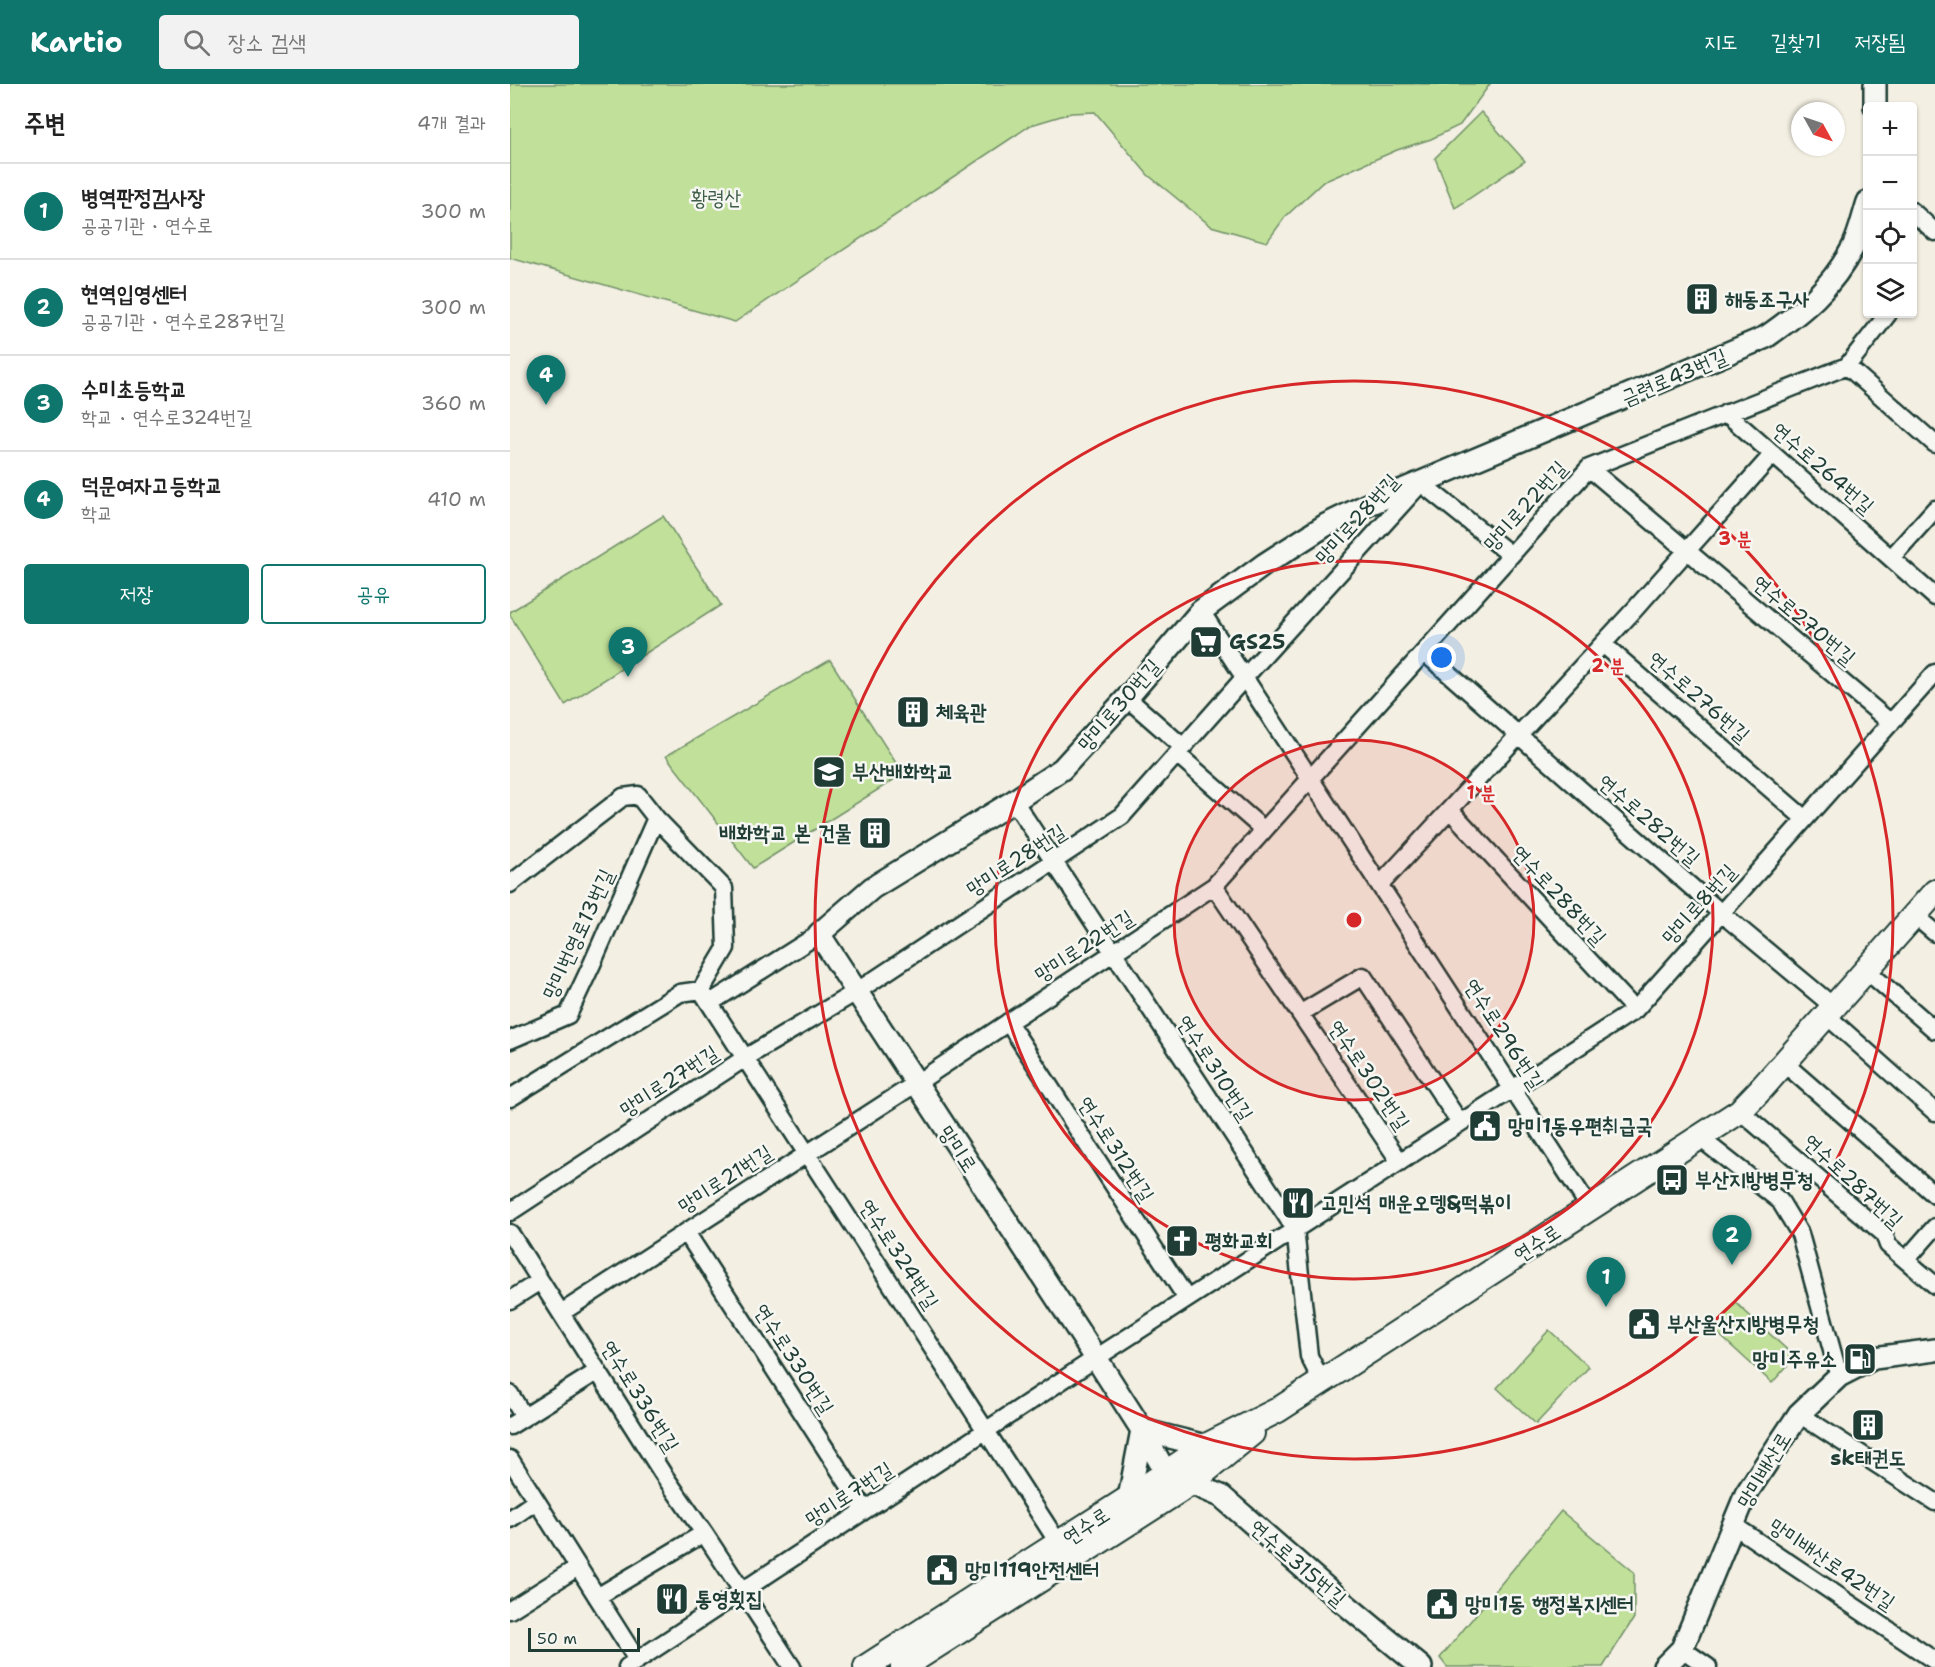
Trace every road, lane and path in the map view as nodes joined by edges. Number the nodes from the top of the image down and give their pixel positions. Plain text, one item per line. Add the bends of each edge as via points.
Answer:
1 (1875, 84) edge
2 (1875, 102) edge
3 (1865, 210) edge
4 (1917, 216) edge
5 (1935, 232) edge
6 (1885, 318) edge
7 (1847, 366) junction
8 (1726, 413) junction
9 (1935, 444) edge
10 (1773, 454) junction
11 (1589, 468) junction
12 (1421, 483) junction
13 (1935, 509) edge
14 (1688, 551) junction
15 (1511, 555) junction
16 (1891, 558) junction
17 (1935, 597) edge
18 (1201, 611) junction
19 (1604, 644) junction
20 (1424, 652) junction
21 (1935, 673) edge
22 (1244, 678) junction
23 (1127, 698) junction
24 (1891, 723) junction
25 (1519, 736) junction
26 (1180, 750) junction
27 (1310, 779) junction
28 (1014, 801) junction
29 (1450, 810) junction
30 (656, 818) junction
31 (1805, 819) junction
32 (1264, 830) junction
33 (1054, 862) junction
34 (510, 884) edge
35 (1380, 885) junction
36 (1214, 886) junction
37 (1935, 891) edge
38 (1721, 913) junction
39 (1914, 915) junction
40 (1935, 933) edge
41 (819, 934) junction
42 (1112, 954) junction
43 (1866, 970) junction
44 (856, 992) junction
45 (705, 996) junction
46 (1635, 1010) junction
47 (1830, 1011) junction
48 (1301, 1013) junction
49 (1008, 1022) junction
50 (1935, 1030) edge
51 (510, 1040) edge
52 (745, 1058) junction
53 (1784, 1063) junction
54 (915, 1084) junction
55 (1513, 1089) junction
56 (510, 1098) edge
57 (1740, 1111) junction
58 (1935, 1112) edge
59 (1460, 1123) junction
60 (1700, 1138) junction
61 (807, 1153) junction
62 (1400, 1162) junction
63 (1935, 1195) edge
64 (1590, 1208) junction
65 (510, 1212) edge
66 (1935, 1227) edge
67 (1295, 1229) junction
68 (686, 1232) junction
69 (510, 1233) edge
70 (1906, 1260) junction
71 (540, 1281) junction
72 (1935, 1285) edge
73 (1186, 1299) junction
74 (510, 1300) edge
75 (561, 1313) junction
76 (1935, 1350) edge
77 (1096, 1358) junction
78 (598, 1371) junction
79 (1839, 1376) junction
80 (1322, 1382) junction
81 (510, 1394) edge
82 (1278, 1410) junction
83 (1799, 1414) junction
84 (517, 1421) edge
85 (1142, 1430) junction
86 (986, 1431) junction
87 (1206, 1446) junction
88 (510, 1459) edge
89 (1166, 1473) junction
90 (1191, 1483) junction
91 (1129, 1498) junction
92 (537, 1501) junction
93 (1935, 1502) edge
94 (866, 1510) junction
95 (510, 1519) edge
96 (1733, 1525) junction
97 (704, 1533) junction
98 (1059, 1544) junction
99 (578, 1567) junction
100 (742, 1590) junction
101 (597, 1597) junction
102 (510, 1610) edge
103 (1682, 1649) junction
104 (1935, 1661) edge
105 (632, 1664) edge
106 (792, 1667) edge
107 (866, 1667) edge
108 (903, 1667) edge
109 (1421, 1667) edge
110 (1664, 1667) edge
111 (1708, 1667) edge

1 - 2 street
3 - 12 street, 금련로43번길 via 1854,246 1833,278 1806,308 1766,337
4 - 5 street
6 - 7 street
7 - 8 street, 망미로22번길
7 - 9 street
8 - 10 street, 연수로264번길
8 - 11 street, 망미로22번길
10 - 14 street
10 - 16 street, 연수로264번길
11 - 14 street, 연수로270번길
11 - 15 street, 망미로22번길
12 - 15 street
12 - 18 street, 망미로30번길 via 1326,525
12 - 22 street, 망미로28번길
13 - 16 street
14 - 19 street
14 - 24 street, 연수로270번길
15 - 20 street, 망미로22번길
16 - 17 street, 연수로264번길
18 - 22 street, 연수로296번길
18 - 23 street, 망미로30번길
19 - 25 street
19 - 31 street, 연수로276번길
20 - 25 street, 연수로282번길
20 - 27 street, 망미로22번길
21 - 24 street, 망미로8번길
22 - 26 street, 망미로28번길
22 - 27 street, 연수로296번길
23 - 26 street
23 - 28 street, 망미로30번길 via 1062,769
24 - 31 street, 망미로8번길
25 - 29 street
25 - 38 street, 연수로282번길
26 - 32 street
26 - 33 street, 망미로28번길 via 1122,816
27 - 32 street, 망미로22번길
27 - 35 street, 연수로296번길
28 - 33 street, 연수로310번길
28 - 41 street, 망미로30번길 via 872,888
29 - 35 street
29 - 46 street, 연수로288번길
30 - 34 street via 638,795 623,797
30 - 45 street via 724,888 726,948
30 - 51 street, 망미번영로13번길 via 568,1015
31 - 38 street, 망미로8번길
32 - 36 street, 망미로22번길
33 - 42 street, 연수로310번길
33 - 44 street, 망미로28번길
35 - 55 street, 연수로296번길
36 - 42 street, 망미로22번길
36 - 48 street, 연수로302번길
37 - 39 main road, 연수로
38 - 46 street, 망미로8번길
38 - 47 street, 연수로282번길
39 - 40 street
39 - 43 main road, 연수로
41 - 44 street, 망미로
41 - 45 street
42 - 49 street, 망미로22번길
42 - 67 street, 연수로310번길
43 - 47 main road, 연수로
43 - 50 street
44 - 52 street, 망미로27번길
44 - 54 street, 망미로
45 - 52 street, 연수로324번길
45 - 56 street via 680,993
46 - 55 street, 망미로8번길
47 - 53 main road, 연수로
47 - 58 street
48 - 59 street, 연수로302번길 via 1363,976
48 - 62 street, 연수로302번길
49 - 54 street, 망미로22번길
49 - 73 street, 연수로312번길
52 - 61 street, 연수로324번길
52 - 65 street, 망미로27번길
53 - 57 main road, 연수로
53 - 63 street
54 - 61 street, 망미로21번길
54 - 77 street, 망미로
55 - 59 street, 망미로8번길
55 - 64 street, 연수로296번길
57 - 60 main road, 연수로
57 - 70 street, 연수로287번길 via 1884,1234 1888,1245
59 - 62 street, 망미로8번길
60 - 64 main road, 연수로
60 - 79 street via 1780,1201 1800,1234
61 - 68 street, 망미로21번길
61 - 86 street, 연수로324번길
62 - 67 street, 망미로8번길
64 - 80 main road, 연수로
66 - 70 street
67 - 73 street, 망미로8번길
67 - 80 street, 연수로310번길 via 1309,1356
68 - 75 street, 망미로21번길
68 - 94 street, 연수로330번길
69 - 71 street, 연수로336번길
70 - 72 street, 연수로287번길
71 - 74 street
71 - 75 street, 연수로336번길
73 - 77 street, 망미로8번길
75 - 78 street, 연수로336번길
76 - 79 street, 망미배산로 via 1874,1358
77 - 85 street, 망미로
77 - 86 street, 망미로7번길
78 - 84 street
78 - 97 street, 연수로336번길
79 - 83 street, 망미배산로
80 - 82 main road, 연수로
81 - 84 street
82 - 87 main road, 연수로
82 - 90 main road, 연수로
83 - 93 street
83 - 96 street, 망미배산로 via 1746,1494
85 - 87 street
85 - 89 street, 망미로
85 - 91 street
86 - 94 street, 망미로7번길
86 - 98 street, 연수로324번길
87 - 89 main road, 연수로
88 - 92 street
89 - 90 street, 연수로315번길
89 - 91 main road, 연수로
90 - 108 main road, 연수로
90 - 109 street, 연수로315번길 via 1221,1496
91 - 98 main road, 연수로
92 - 95 street
92 - 99 street
94 - 100 street, 망미로7번길
96 - 103 street, 망미배산로
96 - 104 street, 망미배산로42번길
97 - 100 street, 연수로336번길
97 - 101 street
98 - 107 main road, 연수로
99 - 101 street
99 - 102 street
100 - 105 street, 망미로7번길
100 - 106 street, 연수로336번길
101 - 105 street
103 - 110 street, 망미배산로
103 - 111 street

